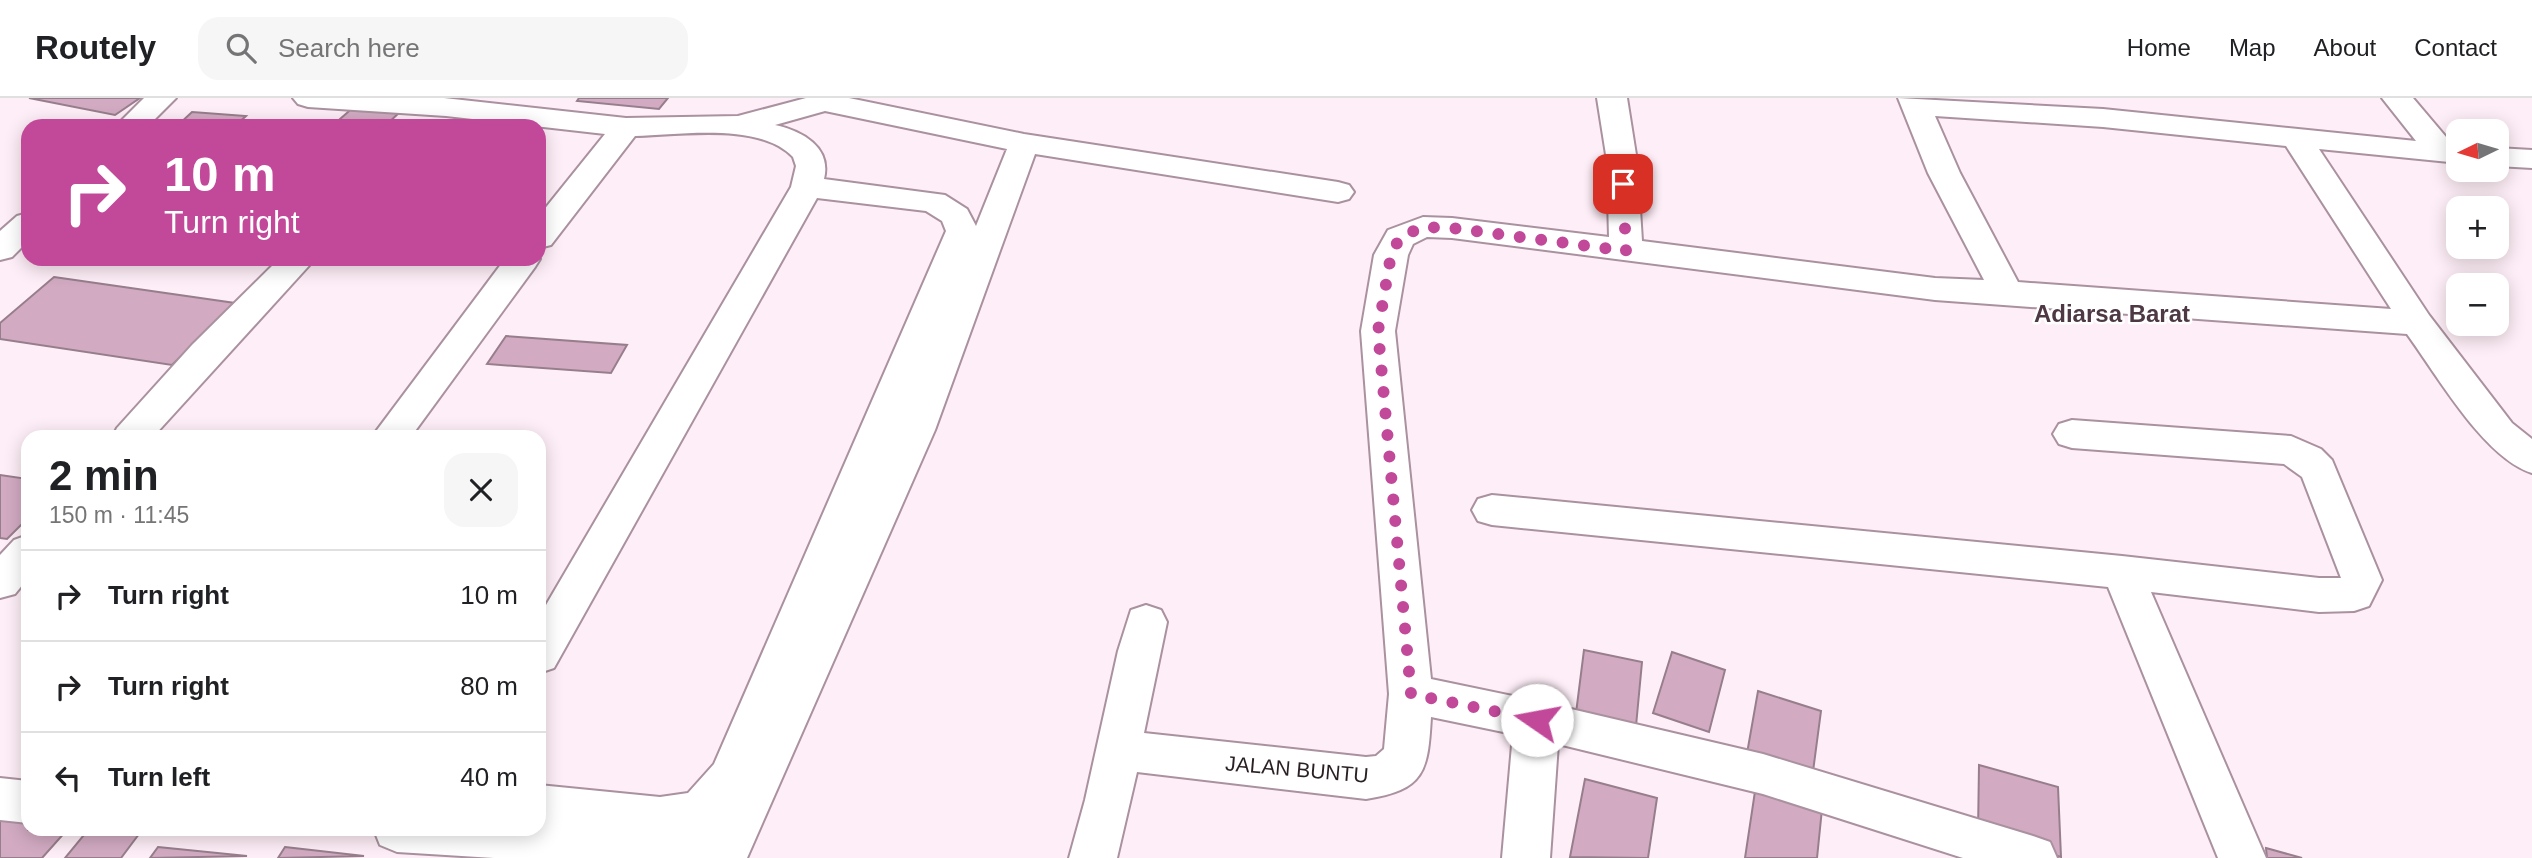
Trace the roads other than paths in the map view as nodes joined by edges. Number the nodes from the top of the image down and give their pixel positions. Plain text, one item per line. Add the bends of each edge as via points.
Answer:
1 (161, 98) edge
2 (308, 98) edge
3 (1612, 98) edge
4 (2397, 98) edge
5 (828, 100) edge
6 (1914, 102) edge
7 (544, 108) edge
8 (437, 117) edge
9 (138, 119) edge
10 (739, 125) junction
11 (626, 127) junction
12 (2296, 136) junction
13 (1024, 143) junction
14 (2446, 148) edge
15 (2446, 152) edge
16 (2510, 157) edge
17 (2532, 159) edge
18 (807, 187) junction
19 (1338, 192) dead end
20 (546, 229) edge
21 (21, 230) edge
22 (0, 249) edge
23 (1626, 251) junction
24 (291, 266) edge
25 (518, 266) edge
26 (2007, 292) junction
27 (2417, 323) junction
28 (137, 430) edge
29 (395, 430) edge
30 (2072, 434) dead end
31 (2532, 459) edge
32 (1492, 510) dead end
33 (21, 559) edge
34 (2122, 572) junction
35 (0, 582) edge
36 (1146, 622) dead end
37 (546, 643) edge
38 (1411, 694) junction
39 (1537, 720) junction
40 (1119, 750) junction
41 (0, 799) edge
42 (21, 801) edge
43 (546, 807) edge
44 (415, 840) edge
45 (725, 854) edge
46 (1093, 858) edge
47 (1526, 858) edge
48 (2033, 858) edge
49 (2242, 858) edge

1 - 9 street
2 - 8 street
3 - 23 street via 1622,161
4 - 14 street
5 - 10 street
5 - 13 street
6 - 12 street
6 - 26 street via 1944,173
7 - 8 street
7 - 11 street
10 - 11 street
10 - 18 street via 783,137 804,149 811,165
11 - 20 street
12 - 15 street
12 - 27 street
13 - 19 street
13 - 45 street via 916,430
16 - 17 street
18 - 37 street
18 - 43 street via 934,202 956,216 962,231 731,778 700,812 660,818
21 - 22 street
23 - 26 street via 1923,288
23 - 38 street via 1423,227 1400,237 1391,255 1378,331
24 - 28 street
25 - 29 street
26 - 27 street
27 - 31 street via 2499,433
30 - 34 street via 2291,450 2318,470 2362,580 2354,594 2319,596
32 - 34 street
33 - 35 street
34 - 49 street
36 - 40 street
38 - 39 street
38 - 40 street, JALAN BUNTU via 1406,757 1388,775 1366,778
39 - 47 street
39 - 48 street via 1763,774
40 - 46 street
41 - 42 street
44 - 45 street

